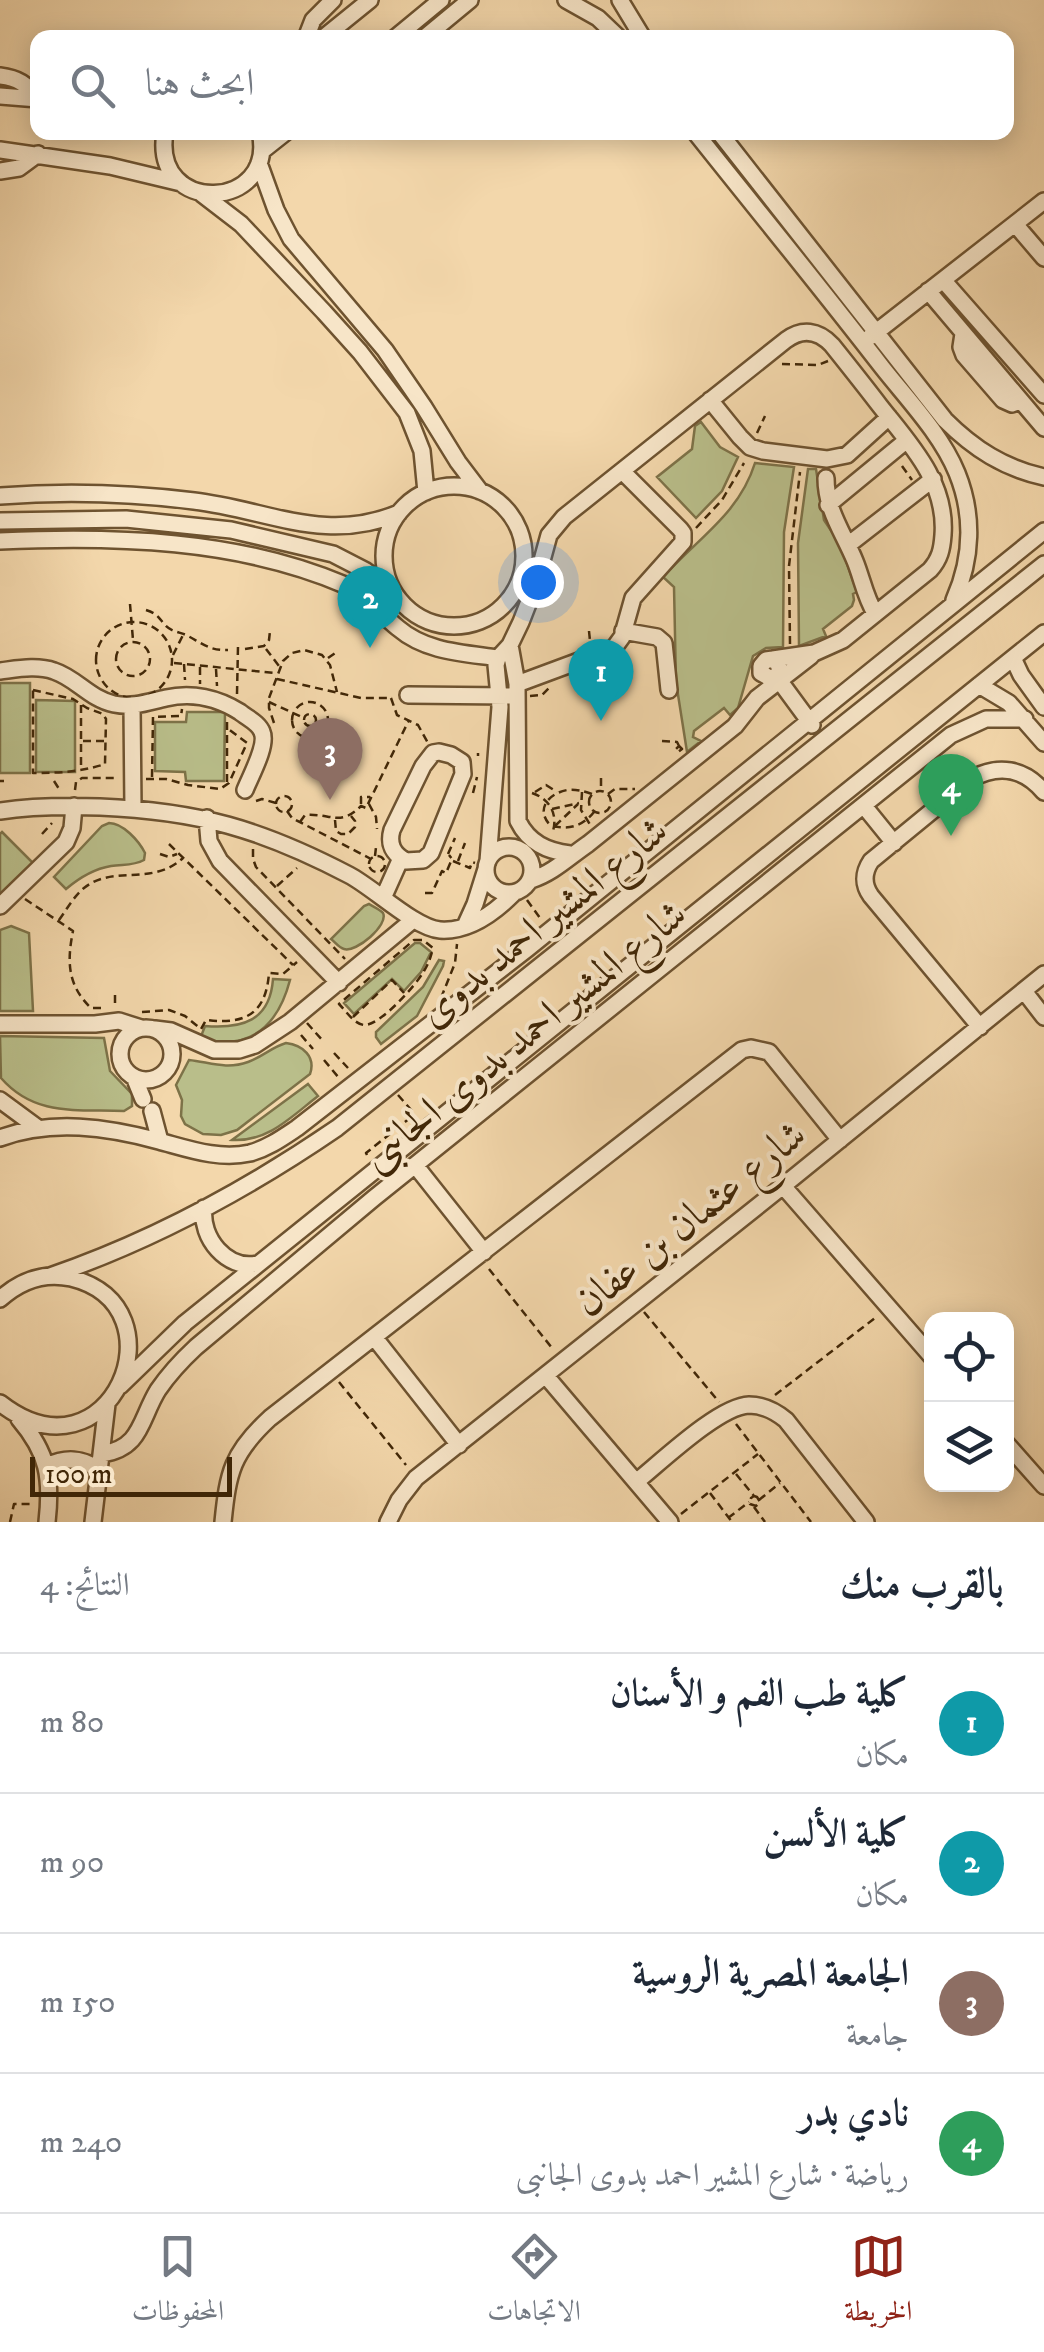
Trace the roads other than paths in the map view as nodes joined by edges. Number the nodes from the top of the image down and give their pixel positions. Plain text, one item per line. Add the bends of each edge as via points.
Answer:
1 (333, 0) edge
2 (370, 0) edge
3 (441, 0) edge
4 (470, 0) edge
5 (566, 0) edge
6 (620, 0) edge
7 (309, 30) edge
8 (333, 30) edge
9 (405, 30) edge
10 (434, 30) edge
11 (611, 30) edge
12 (639, 30) edge
13 (0, 76) edge
14 (30, 90) edge
15 (0, 96) edge
16 (30, 98) edge
17 (165, 140) edge
18 (260, 140) edge
19 (278, 140) edge
20 (701, 140) edge
21 (725, 140) edge
22 (0, 150) edge
23 (38, 154) junction
24 (261, 157) junction
25 (0, 171) edge
26 (181, 183) junction
27 (202, 194) junction
28 (1044, 201) edge
29 (1015, 224) junction
30 (1044, 258) edge
31 (943, 280) junction
32 (928, 292) junction
33 (877, 332) junction
34 (963, 334) junction
35 (863, 343) junction
36 (1014, 361) junction
37 (998, 375) junction
38 (1044, 395) edge
39 (710, 400) junction
40 (1020, 402) junction
41 (889, 418) junction
42 (1044, 428) edge
43 (907, 440) junction
44 (622, 472) junction
45 (826, 478) dead end
46 (1044, 478) edge
47 (926, 484) junction
48 (480, 491) junction
49 (426, 492) junction
50 (0, 496) edge
51 (828, 505) junction
52 (399, 513) junction
53 (0, 520) edge
54 (1044, 531) edge
55 (0, 541) edge
56 (848, 545) junction
57 (1044, 564) edge
58 (395, 593) junction
59 (952, 605) junction
60 (875, 614) junction
61 (623, 631) junction
62 (1044, 633) edge
63 (510, 645) junction
64 (814, 653) junction
65 (498, 658) junction
66 (1014, 658) junction
67 (767, 664) junction
68 (0, 671) edge
69 (1044, 678) edge
70 (778, 679) junction
71 (980, 685) junction
72 (669, 690) dead end
73 (511, 692) junction
74 (408, 696) dead end
75 (752, 704) junction
76 (1042, 705) edge
77 (132, 706) junction
78 (1025, 719) junction
79 (809, 720) junction
80 (824, 740) junction
81 (1044, 743) edge
82 (463, 774) junction
83 (494, 777) junction
84 (237, 787) road end
85 (1044, 792) edge
86 (74, 806) junction
87 (864, 806) junction
88 (133, 809) junction
89 (0, 811) edge
90 (207, 818) junction
91 (894, 843) junction
92 (534, 847) junction
93 (570, 854) junction
94 (401, 858) junction
95 (487, 865) junction
96 (521, 888) junction
97 (384, 896) junction
98 (0, 906) edge
99 (413, 920) junction
100 (460, 927) junction
101 (527, 948) junction
102 (541, 966) junction
103 (1044, 974) edge
104 (340, 983) junction
105 (1024, 992) junction
106 (1044, 1017) edge
107 (146, 1019) junction
108 (0, 1024) edge
109 (95, 1024) junction
110 (980, 1027) junction
111 (120, 1047) junction
112 (206, 1047) junction
113 (172, 1058) junction
114 (134, 1077) junction
115 (156, 1078) junction
116 (0, 1100) edge
117 (147, 1105) junction
118 (449, 1110) junction
119 (464, 1126) junction
120 (38, 1128) junction
121 (298, 1128) junction
122 (130, 1134) junction
123 (0, 1138) edge
124 (840, 1140) junction
125 (160, 1141) junction
126 (309, 1147) junction
127 (415, 1166) junction
128 (359, 1182) junction
129 (784, 1186) junction
130 (374, 1198) junction
131 (204, 1208) junction
132 (481, 1254) junction
133 (258, 1264) junction
134 (50, 1276) junction
135 (28, 1280) junction
136 (0, 1288) edge
137 (0, 1299) edge
138 (185, 1323) junction
139 (374, 1337) junction
140 (202, 1342) junction
141 (924, 1348) edge
142 (546, 1376) junction
143 (120, 1386) junction
144 (0, 1403) edge
145 (107, 1404) junction
146 (16, 1416) junction
147 (459, 1446) junction
148 (1014, 1452) edge
149 (101, 1462) junction
150 (47, 1466) junction
151 (636, 1482) junction
152 (1044, 1486) edge
153 (48, 1514) edge
154 (93, 1522) edge
155 (223, 1522) edge
156 (388, 1522) edge
157 (670, 1522) edge
158 (866, 1522) edge

1 - 7 street
2 - 8 street
3 - 9 street
4 - 10 street
5 - 11 street
6 - 12 street
13 - 14 street
15 - 16 street
17 - 26 street via 164,156
18 - 24 street
19 - 24 street
20 - 35 street
21 - 33 street
22 - 23 street
23 - 25 street via 19,168
23 - 26 street
24 - 27 street via 236,189
24 - 48 street via 291,238 385,350
26 - 27 street
27 - 49 street via 324,312 407,413 422,451
28 - 29 street
29 - 30 street
29 - 31 street
31 - 32 street
31 - 36 street
32 - 33 street
32 - 34 street
33 - 35 street
33 - 46 street via 961,436 999,462
34 - 37 street
34 - 40 street via 964,355 1002,400
35 - 59 street via 957,472 969,529
36 - 37 street
36 - 38 street
37 - 40 street
39 - 41 street via 750,447 802,456 840,458
39 - 41 street via 806,332 827,339
39 - 44 street
40 - 42 street
41 - 43 street
43 - 47 street
43 - 51 street
44 - 61 street via 683,537 634,598
44 - 63 street via 553,529
45 - 51 street
47 - 56 street
47 - 60 street via 940,497 939,557
48 - 49 street via 462,486
48 - 58 street via 498,501 521,534 522,574 501,608 484,619 445,625 425,619
49 - 52 street
50 - 52 street via 170,498 324,527
51 - 56 street
52 - 58 street via 384,560
53 - 58 street via 126,519 231,530 333,554
54 - 59 street, شارع المشير احمد بدوى الجانبى
55 - 65 street via 142,541 278,562 354,589 402,632 429,646
56 - 60 street
57 - 80 street, شارع المشير احمد بدوى
59 - 79 street, شارع المشير احمد بدوى الجانبى
60 - 64 street
61 - 72 street via 664,643
61 - 73 street via 608,652
62 - 66 street
63 - 65 street
63 - 73 street
64 - 67 street
64 - 70 street
65 - 73 street via 495,674
66 - 71 street
66 - 76 street
67 - 70 street via 780,667
67 - 75 street
68 - 77 street via 48,669 103,701
69 - 76 street
70 - 75 street
70 - 79 street
71 - 78 street
71 - 118 street
73 - 74 street
73 - 83 street
73 - 92 street via 518,821
75 - 93 street via 729,731
77 - 84 street via 201,697 256,724 263,745
77 - 88 street
78 - 81 street
78 - 87 street, شارع المشير احمد بدوى الجانبى via 986,719 962,728
79 - 80 street
79 - 101 street, شارع المشير احمد بدوى الجانبى
80 - 102 street, شارع المشير احمد بدوى
82 - 83 street
82 - 94 street via 431,853 417,862
82 - 94 street via 462,762 445,753 433,753 423,766 392,830
83 - 95 street
85 - 91 street via 1020,772 980,774
86 - 88 street
86 - 89 street
86 - 98 street via 66,842
87 - 91 street
87 - 119 street, شارع المشير احمد بدوى الجانبى
88 - 90 street
90 - 97 street via 311,856
90 - 104 street via 220,860
91 - 110 street via 868,866 868,891
92 - 93 street
92 - 95 street via 504,848
92 - 96 street
93 - 96 street
94 - 97 street
95 - 96 street via 494,888 506,894
95 - 100 street
96 - 100 street via 488,916
97 - 99 street
99 - 100 street via 438,930
99 - 104 street
101 - 102 street
101 - 121 street, شارع المشير احمد بدوى الجانبى
102 - 126 street, شارع المشير احمد بدوى
103 - 105 street, شارع عثمان بن عفان
104 - 112 street via 262,1042 222,1051
105 - 106 street
105 - 110 street, شارع عثمان بن عفان
107 - 109 street
107 - 111 street
107 - 112 street
107 - 113 street via 166,1038
108 - 109 street
109 - 111 street
110 - 124 street, شارع عثمان بن عفان
111 - 114 street via 124,1068
112 - 113 street
113 - 115 street
114 - 115 street
114 - 117 street
115 - 117 street
116 - 120 street
117 - 122 street
117 - 125 street
118 - 119 street
118 - 128 street
119 - 127 street, شارع المشير احمد بدوى الجانبى
120 - 122 street, شارع المشير احمد بدوى الجانبى
120 - 123 street, شارع المشير احمد بدوى الجانبى
121 - 125 street, شارع المشير احمد بدوى الجانبى via 237,1155
121 - 126 street
122 - 125 street, شارع المشير احمد بدوى الجانبى
124 - 129 street, شارع عثمان بن عفان
124 - 132 street via 769,1052 742,1050
126 - 131 street, شارع المشير احمد بدوى
127 - 130 street, شارع المشير احمد بدوى الجانبى
127 - 132 street
128 - 130 street
128 - 133 street
129 - 141 street
129 - 142 street, شارع عثمان بن عفان
130 - 140 street, شارع المشير احمد بدوى الجانبى
131 - 133 street via 206,1230 226,1258
131 - 134 street, شارع المشير احمد بدوى
132 - 139 street
133 - 138 street
134 - 135 street, شارع المشير احمد بدوى
134 - 143 street via 100,1291 122,1318 129,1352
135 - 136 street
135 - 137 street
138 - 140 street
138 - 143 street
139 - 147 street
139 - 155 street via 251,1436 227,1481
140 - 149 street, شارع المشير احمد بدوى الجانبى via 170,1373 134,1437
142 - 147 street, شارع عثمان بن عفان
142 - 151 street
143 - 145 street
144 - 146 street
145 - 146 street via 59,1426
145 - 149 street
146 - 150 street
147 - 156 street, شارع عثمان بن عفان via 416,1478
148 - 152 street
149 - 150 street
149 - 154 street
150 - 153 street
151 - 157 street
151 - 158 street via 726,1411 761,1406 786,1420

